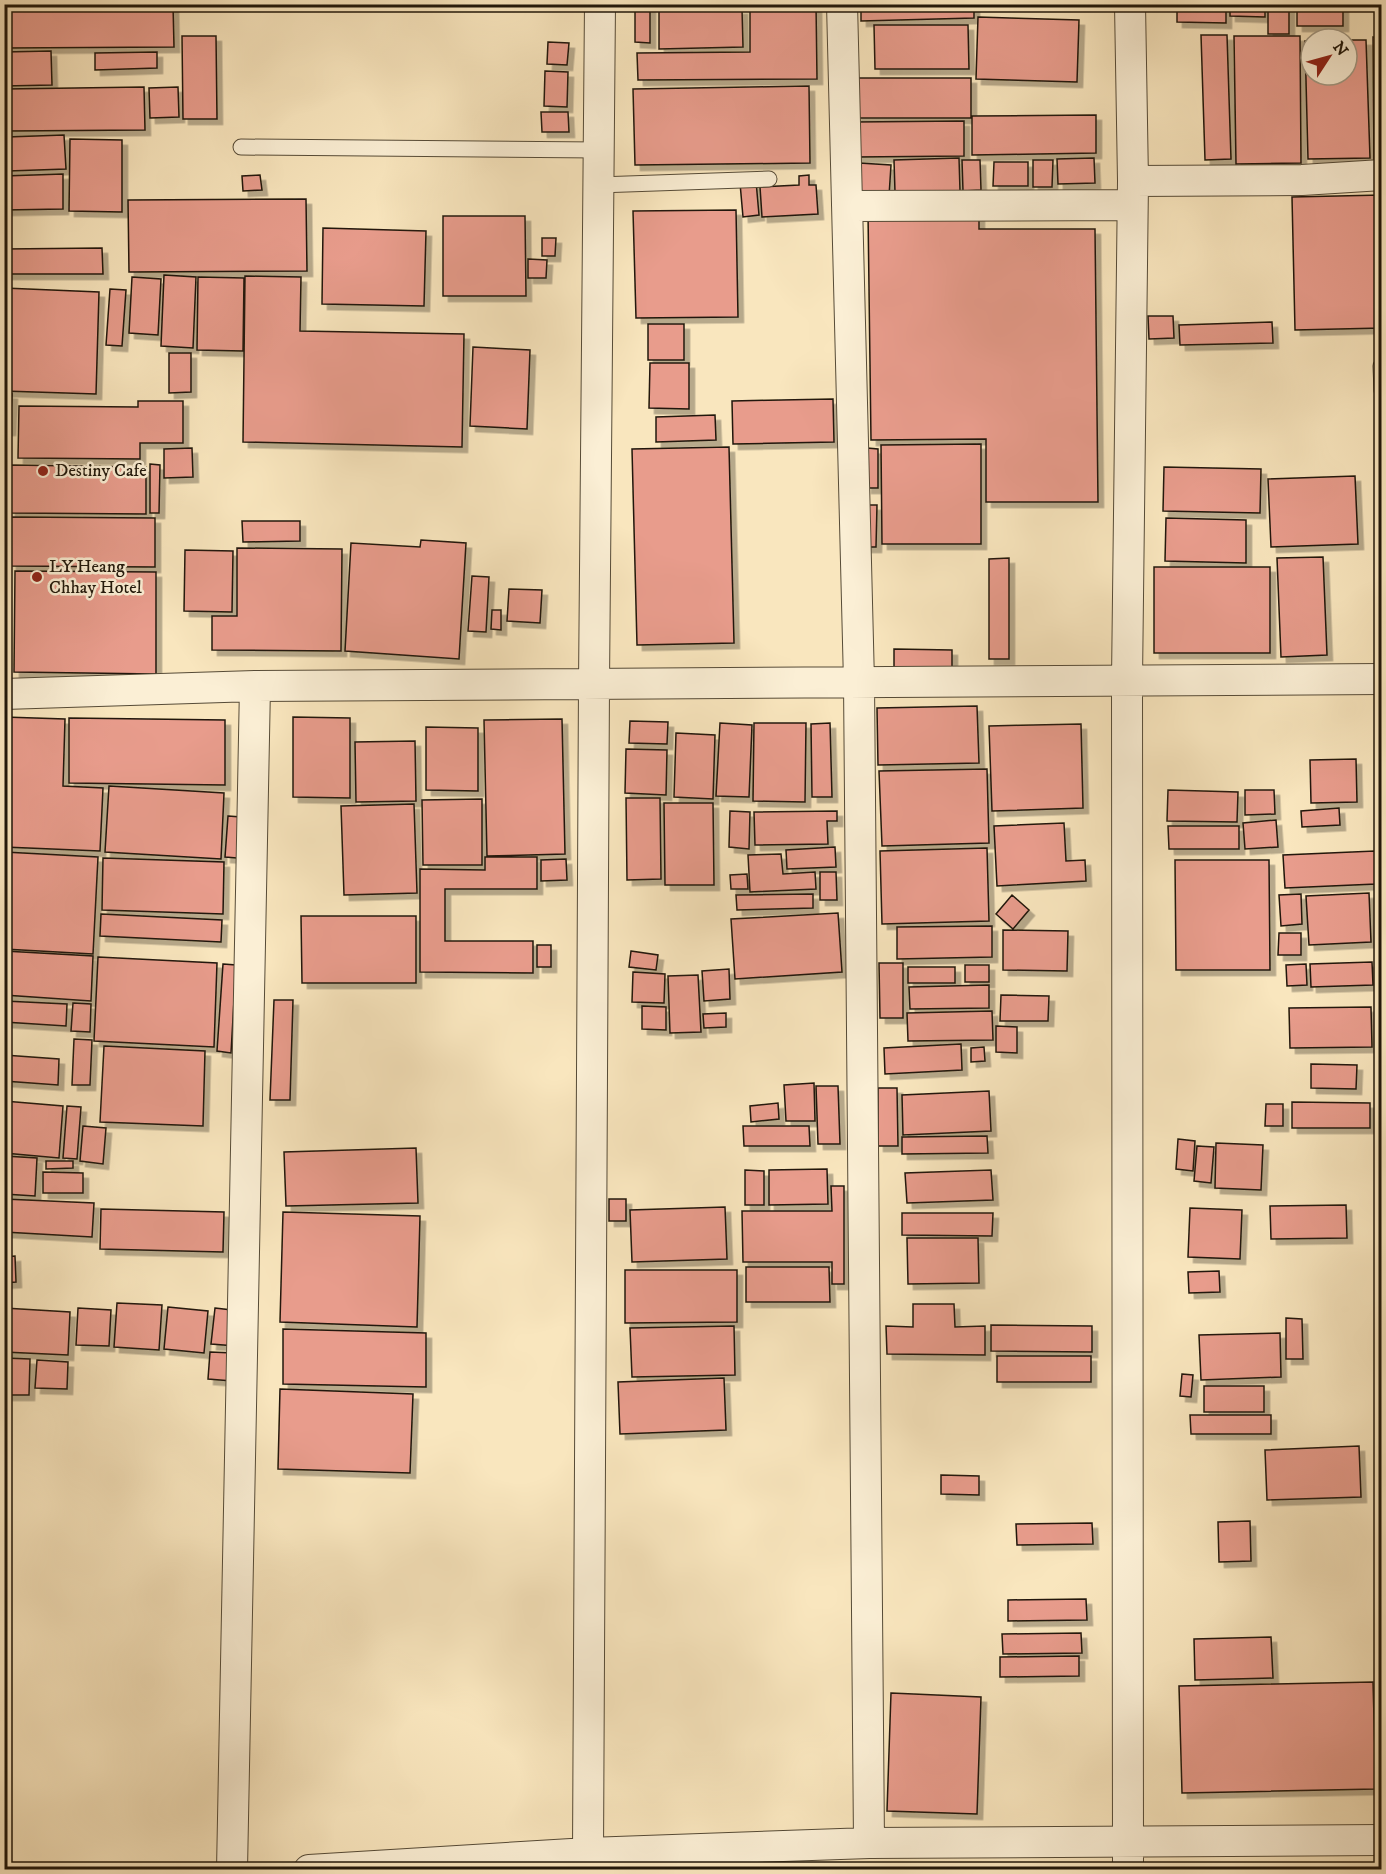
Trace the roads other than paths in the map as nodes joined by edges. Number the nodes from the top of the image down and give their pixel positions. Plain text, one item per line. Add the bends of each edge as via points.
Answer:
1 (600, 4) edge
2 (842, 4) edge
3 (1130, 4) edge
4 (241, 147) dead end
5 (599, 150) junction
6 (1382, 175) edge
7 (770, 179) dead end
8 (598, 185) junction
9 (1132, 193) junction
10 (847, 206) junction
11 (1381, 366) edge
12 (1382, 391) edge
13 (1382, 679) edge
14 (1127, 680) junction
15 (859, 682) junction
16 (594, 684) junction
17 (255, 686) junction
18 (4, 694) edge
19 (1382, 1840) edge
20 (869, 1843) junction
21 (588, 1853) junction
22 (1128, 1856) edge
23 (232, 1869) edge
24 (309, 1869) edge

1 - 5 street
2 - 10 street
3 - 9 street
4 - 5 lane
5 - 8 street
6 - 9 street
7 - 8 lane
8 - 16 street
9 - 10 street
9 - 14 street
10 - 15 street
11 - 12 lane
13 - 14 street
14 - 15 street
14 - 22 street
15 - 16 street
15 - 20 street
16 - 17 street
16 - 21 street
17 - 18 street
17 - 23 street
19 - 22 street
20 - 21 street
20 - 22 street
21 - 24 street

